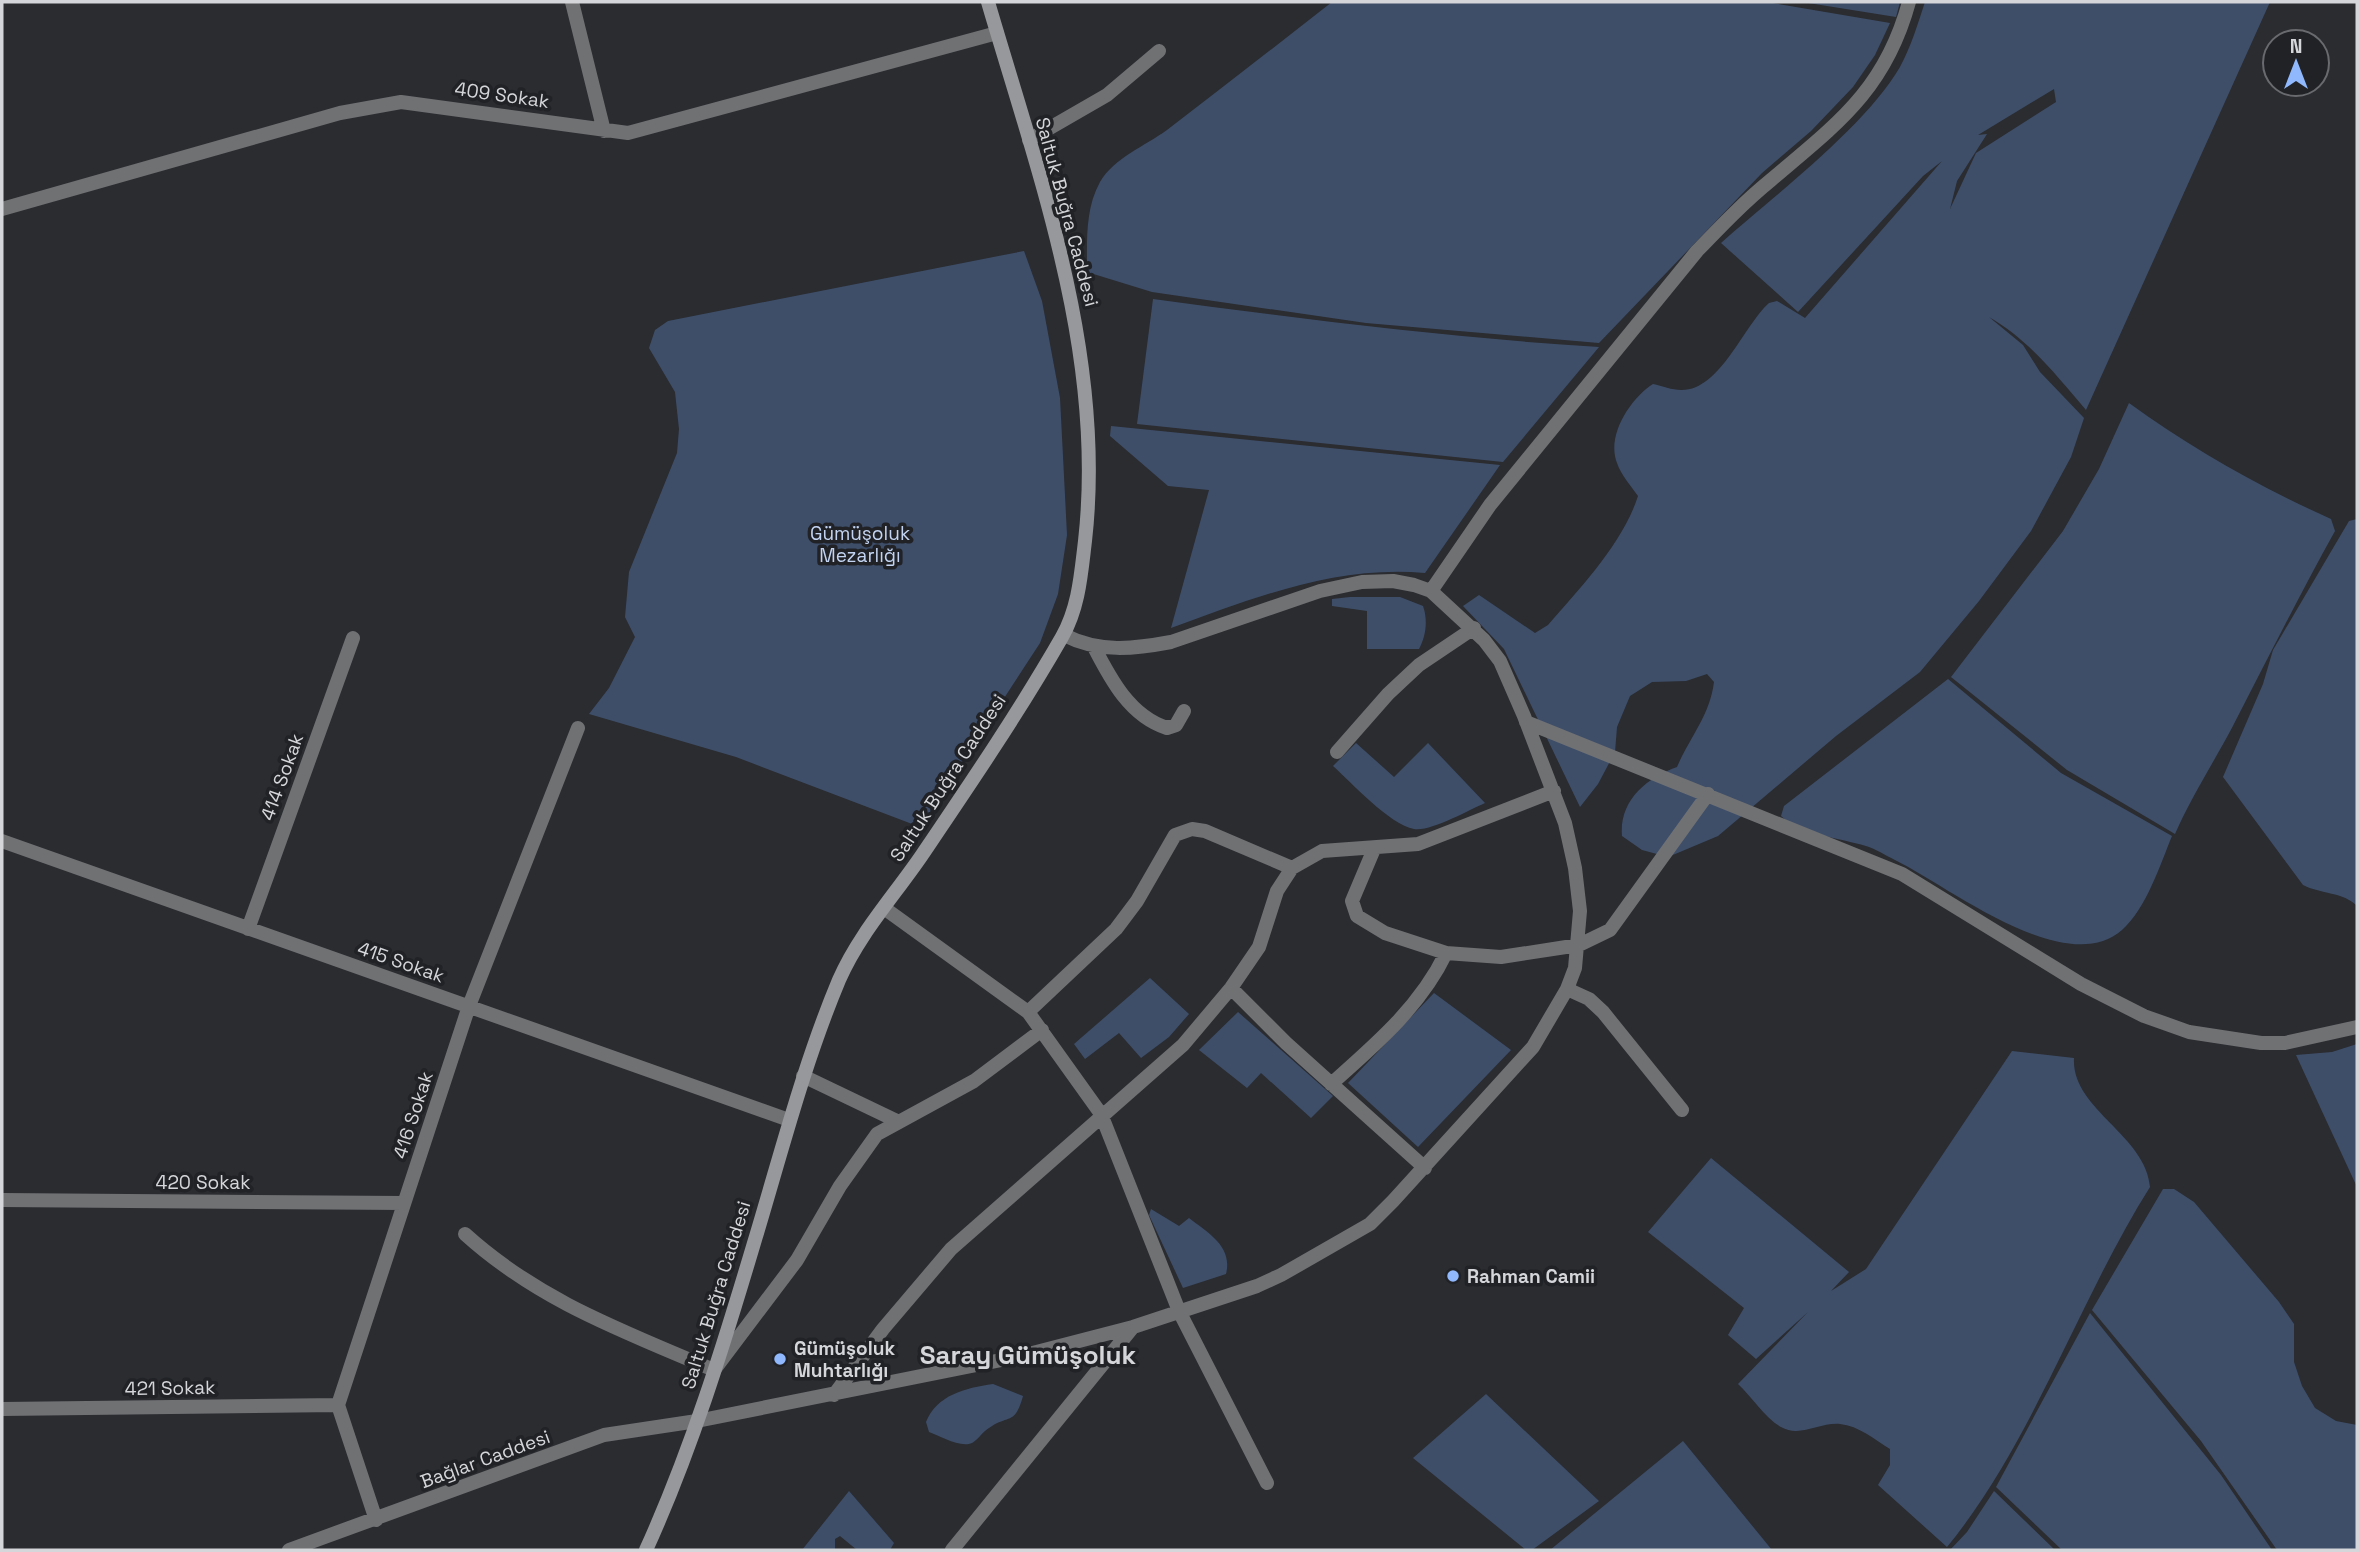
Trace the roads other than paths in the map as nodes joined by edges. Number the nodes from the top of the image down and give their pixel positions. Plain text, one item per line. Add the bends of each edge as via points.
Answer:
1 (572, 2) edge
2 (988, 2) edge
3 (1909, 2) edge
4 (997, 33) junction
5 (1159, 51) dead end
6 (604, 131) junction
7 (1029, 140) junction
8 (2, 209) edge
9 (1431, 591) junction
10 (1474, 628) junction
11 (1063, 635) junction
12 (353, 638) dead end
13 (1094, 647) junction
14 (1184, 711) dead end
15 (1526, 722) junction
16 (579, 728) dead end
17 (1337, 752) dead end
18 (1554, 791) junction
19 (1708, 794) junction
20 (2, 841) edge
21 (1374, 849) junction
22 (1292, 868) junction
23 (884, 908) junction
24 (248, 929) junction
25 (1579, 945) junction
26 (1446, 953) junction
27 (1231, 988) junction
28 (1567, 989) junction
29 (469, 1006) junction
30 (1028, 1012) junction
31 (2357, 1027) edge
32 (1042, 1030) junction
33 (803, 1076) junction
34 (1331, 1084) junction
35 (1682, 1110) dead end
36 (1101, 1114) junction
37 (789, 1120) junction
38 (897, 1121) junction
39 (1425, 1168) junction
40 (2, 1200) edge
41 (404, 1203) junction
42 (465, 1234) dead end
43 (1179, 1311) junction
44 (1133, 1327) junction
45 (714, 1370) junction
46 (834, 1395) junction
47 (338, 1405) junction
48 (2, 1409) edge
49 (697, 1421) junction
50 (1267, 1483) dead end
51 (376, 1520) junction
52 (289, 1550) edge
53 (646, 1550) edge
54 (952, 1550) edge

1 - 6 street
2 - 4 street, Saltuk Buğra Caddesi
3 - 9 street via 1893,52 1857,104 1697,251 1497,495
4 - 6 street, 409 Sokak via 628,133
4 - 7 street, Saltuk Buğra Caddesi
5 - 7 street via 1107,95
6 - 8 street, 409 Sokak via 401,102 340,113
7 - 11 street, Saltuk Buğra Caddesi via 1071,298 1084,367 1088,515 1079,593
9 - 10 street, Bağlar Caddesi
9 - 13 street via 1393,581 1362,582 1320,591 1171,642 1130,649
10 - 15 street, Bağlar Caddesi via 1500,661
10 - 17 street via 1419,665
11 - 13 street
11 - 23 street, Saltuk Buğra Caddesi
12 - 24 street, 414 Sokak
13 - 14 street via 1112,682 1142,715 1167,728 1176,725
15 - 18 street, Bağlar Caddesi
15 - 19 street
16 - 29 street, 416 Sokak
18 - 21 street via 1440,837
18 - 25 street, Bağlar Caddesi via 1575,868
19 - 25 street via 1610,930
19 - 31 street via 1902,874 2081,984 2144,1016 2189,1032 2261,1043 2284,1043
20 - 24 street, 415 Sokak
21 - 22 street via 1322,851
21 - 26 street via 1355,889 1353,910 1385,933
22 - 27 street via 1276,891 1259,947
22 - 30 street via 1205,831 1192,829 1175,835 1116,929
23 - 30 street
23 - 33 street, Saltuk Buğra Caddesi via 841,975
24 - 29 street, 415 Sokak
25 - 26 street via 1524,956
25 - 28 street, Bağlar Caddesi
26 - 34 street via 1409,1010
27 - 34 street
27 - 36 street via 1164,1065
28 - 35 street via 1603,1012
28 - 39 street, Bağlar Caddesi via 1533,1046
29 - 37 street, 415 Sokak
29 - 41 street, 416 Sokak
30 - 32 street
32 - 36 street
32 - 38 street via 974,1081
33 - 37 street, Saltuk Buğra Caddesi
33 - 38 street
34 - 39 street
36 - 43 street
36 - 46 street via 951,1248
37 - 45 street, Saltuk Buğra Caddesi
38 - 45 street via 877,1134 797,1260
39 - 43 street, Bağlar Caddesi via 1370,1224 1315,1256 1257,1286
40 - 41 street, 420 Sokak
41 - 47 street, 416 Sokak
42 - 45 street via 498,1264 547,1295
43 - 44 street, Bağlar Caddesi
43 - 50 street
44 - 46 street, Bağlar Caddesi
44 - 54 street
45 - 49 street, Saltuk Buğra Caddesi
46 - 49 street, Bağlar Caddesi
47 - 48 street, 421 Sokak
47 - 51 street
49 - 51 street, Bağlar Caddesi via 604,1436
49 - 53 street, Saltuk Buğra Caddesi
51 - 52 street, Bağlar Caddesi

